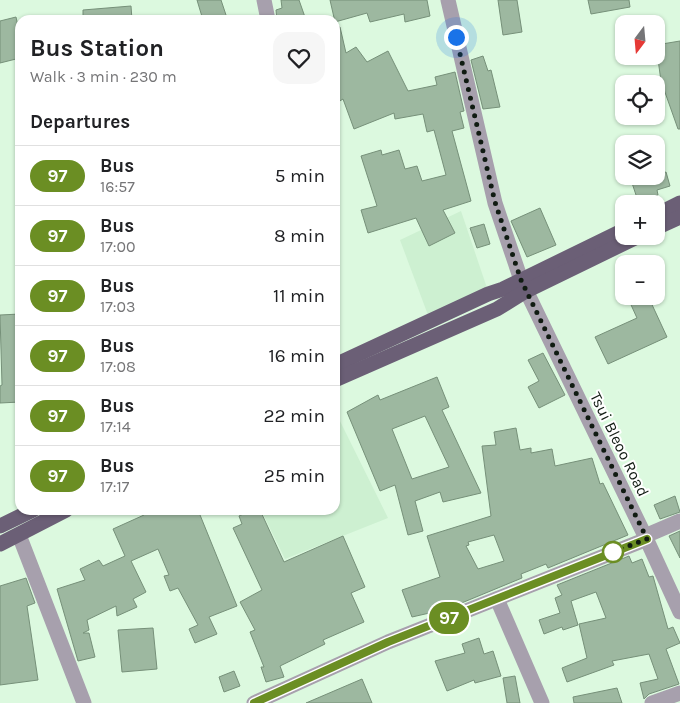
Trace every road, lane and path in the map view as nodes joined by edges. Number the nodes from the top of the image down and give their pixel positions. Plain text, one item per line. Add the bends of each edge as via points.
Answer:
1 (264, 0) edge
2 (448, 0) edge
3 (267, 15) edge
4 (680, 203) edge
5 (665, 210) edge
6 (680, 217) edge
7 (665, 224) edge
8 (615, 235) edge
9 (619, 245) edge
10 (523, 286) junction
11 (340, 363) edge
12 (340, 378) edge
13 (23, 515) edge
14 (57, 515) edge
15 (680, 521) edge
16 (0, 526) edge
17 (19, 535) junction
18 (646, 537) junction
19 (0, 544) edge
20 (497, 599) junction
21 (680, 612) edge
22 (680, 693) edge
23 (84, 703) edge
24 (254, 703) edge
25 (542, 703) edge
26 (652, 703) edge

1 - 3 street
2 - 10 street, Tsui Bleoo Road via 495,202
4 - 5 main road
6 - 7 main road
8 - 10 main road
9 - 10 main road
10 - 11 main road
10 - 12 main road via 497,309
10 - 18 street, Tsui Bleoo Road
13 - 16 main road
14 - 17 main road
15 - 18 street
17 - 19 main road
17 - 23 street
18 - 20 street
18 - 21 street, Tsui Bleoo Road
20 - 24 street via 388,642
20 - 25 street
22 - 26 street

